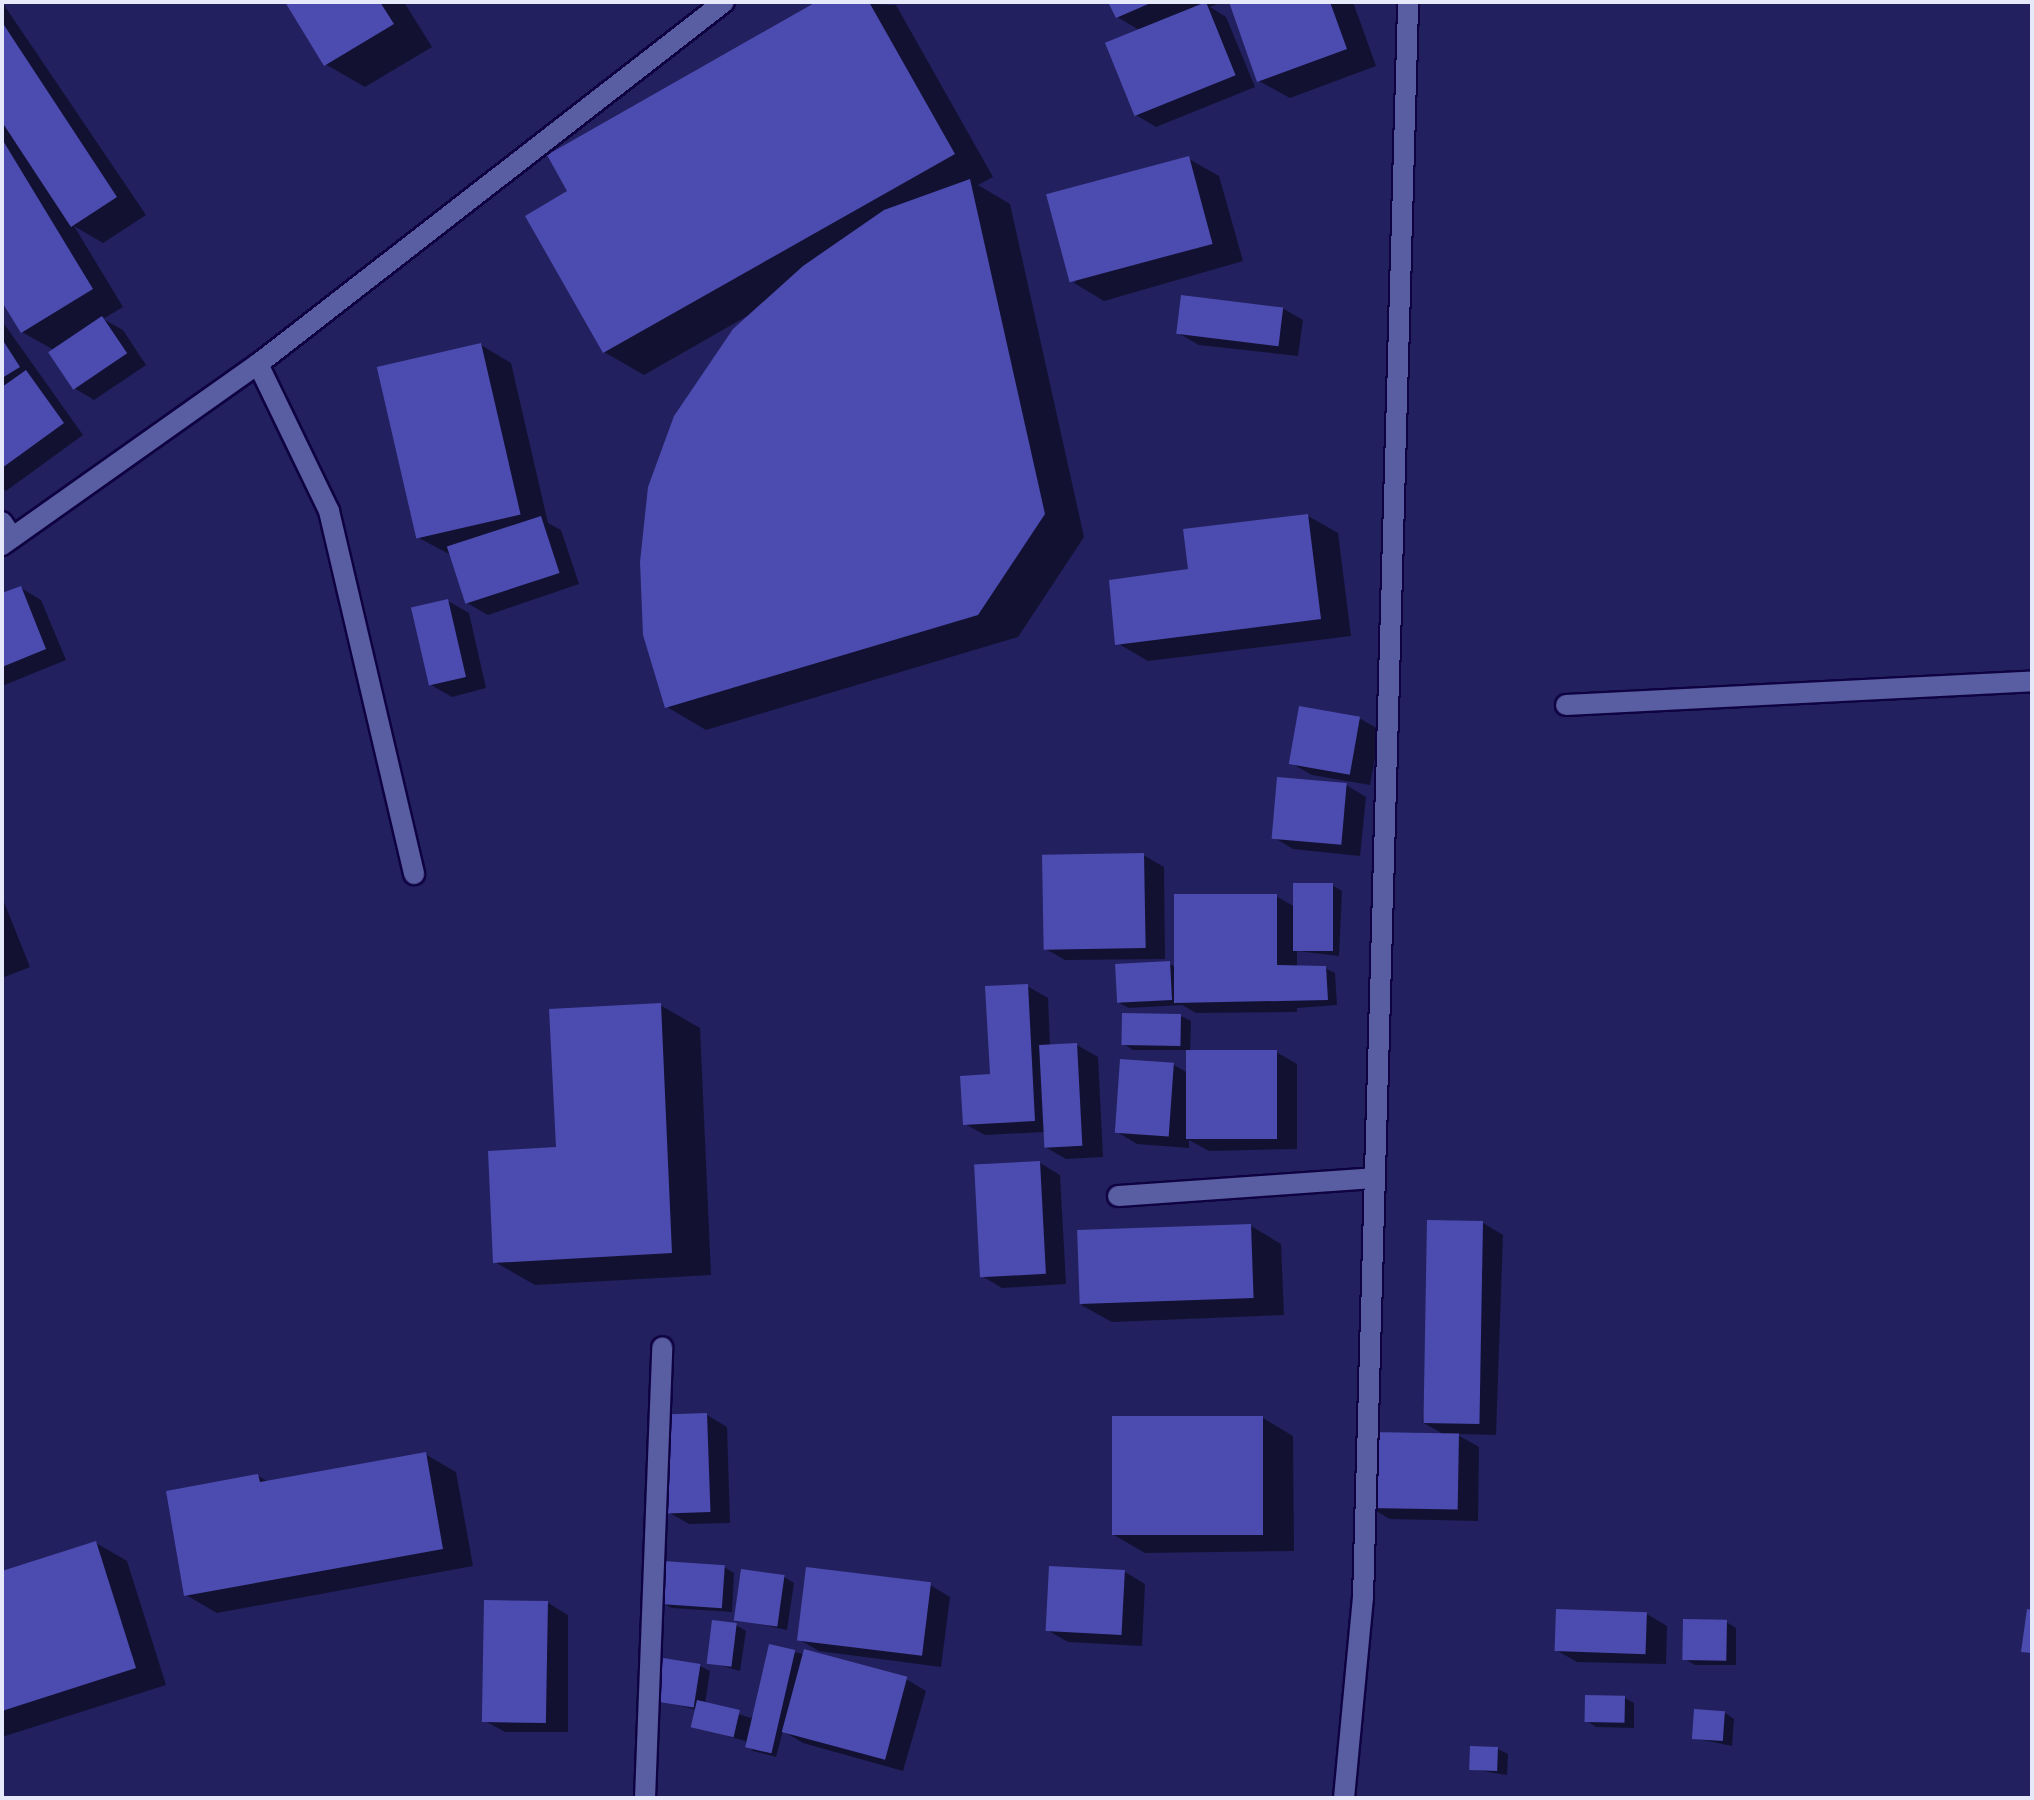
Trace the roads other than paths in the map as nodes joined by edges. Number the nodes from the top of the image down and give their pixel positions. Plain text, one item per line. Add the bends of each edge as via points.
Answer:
1 (724, 2) edge
2 (1408, 2) edge
3 (258, 364) junction
4 (5, 535) edge
5 (2032, 681) edge
6 (1566, 705) dead end
7 (414, 874) dead end
8 (1374, 1178) junction
9 (1118, 1196) dead end
10 (662, 1347) dead end
11 (645, 1798) edge
12 (1344, 1798) edge

1 - 3 street
2 - 8 street
3 - 4 street
3 - 7 street via 329,511
5 - 6 street
8 - 9 street
8 - 12 street via 1363,1598
10 - 11 street

